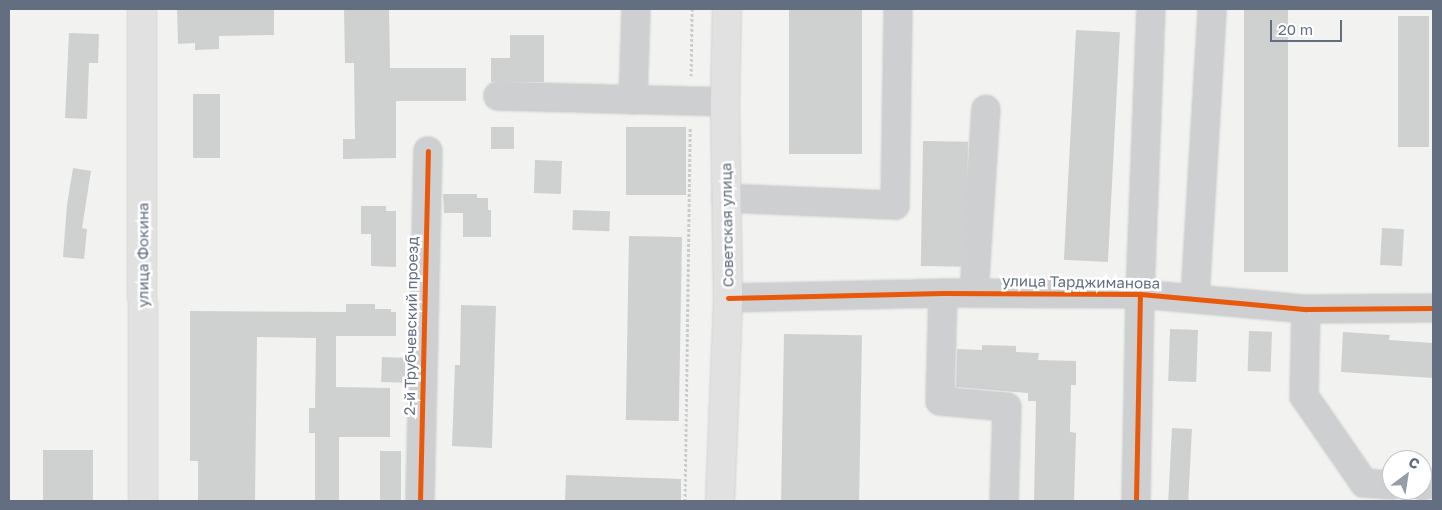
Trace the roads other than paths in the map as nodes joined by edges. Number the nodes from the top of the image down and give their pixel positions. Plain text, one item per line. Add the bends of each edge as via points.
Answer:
1 (142, 9) edge
2 (636, 9) edge
3 (727, 9) edge
4 (898, 9) edge
5 (1212, 9) edge
6 (1151, 11) dead end
7 (498, 96) dead end
8 (633, 100) junction
9 (725, 102) junction
10 (986, 110) dead end
11 (428, 151) dead end
12 (726, 198) junction
13 (944, 293) junction
14 (974, 293) junction
15 (1140, 294) junction
16 (728, 298) junction
17 (1195, 298) junction
18 (1433, 308) edge
19 (1306, 309) junction
20 (1382, 484) edge
21 (143, 501) edge
22 (420, 501) edge
23 (720, 501) edge
24 (1004, 501) edge
25 (1136, 501) edge

1 - 21 main road, улица Фокина
2 - 8 street
3 - 9 main road, Советская улица
4 - 12 street via 895,205
5 - 17 street
6 - 15 street
7 - 8 street
8 - 9 street
9 - 12 main road, Советская улица
10 - 14 street
11 - 22 street, 2-й Трубчевский проезд
12 - 16 main road, Советская улица
13 - 14 street, улица Тарджиманова
13 - 16 street, улица Тарджиманова
13 - 24 street via 940,401 1007,407
14 - 15 street, улица Тарджиманова
15 - 17 street, улица Тарджиманова
15 - 25 street
16 - 23 main road, Советская улица
17 - 19 street, улица Тарджиманова
18 - 19 street, улица Тарджиманова
19 - 20 street via 1304,396 1364,483

